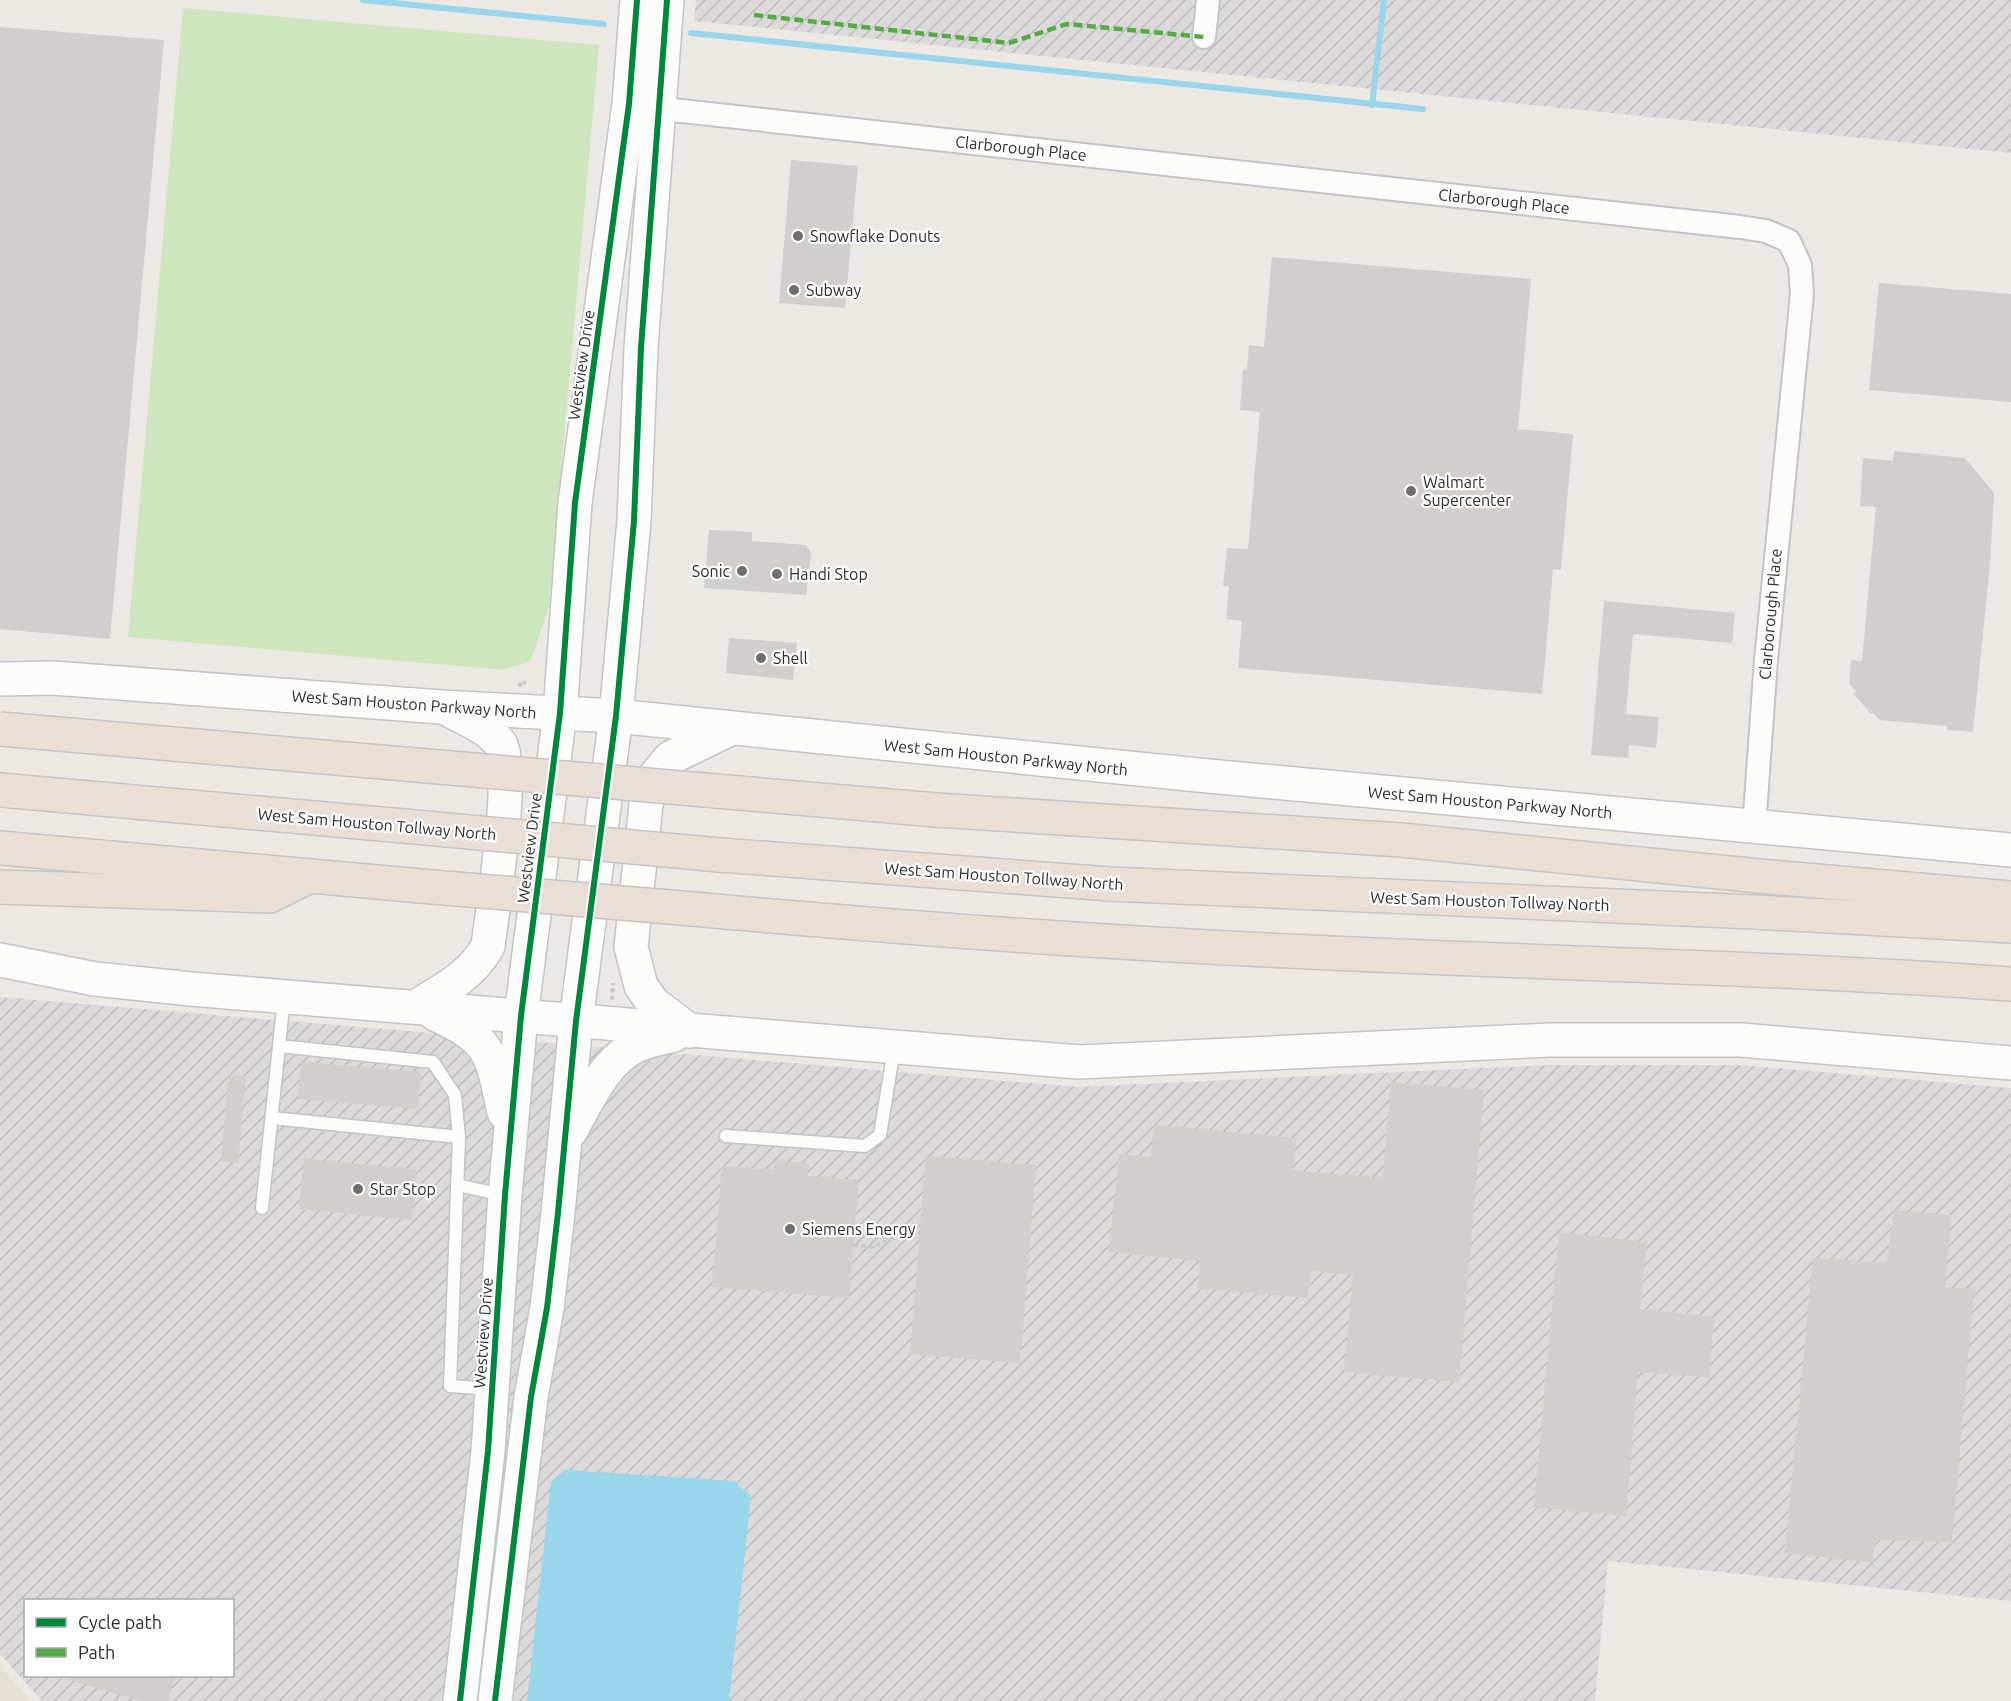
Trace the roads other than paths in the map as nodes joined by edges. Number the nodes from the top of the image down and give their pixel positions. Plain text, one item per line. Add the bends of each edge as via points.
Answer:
1 (638, 0) edge
2 (667, 0) edge
3 (1208, 0) edge
4 (1204, 37) dead end
5 (643, 106) junction
6 (0, 673) edge
7 (53, 678) junction
8 (0, 680) edge
9 (441, 707) junction
10 (560, 713) junction
11 (616, 716) junction
12 (0, 729) edge
13 (728, 730) junction
14 (0, 790) edge
15 (1754, 828) junction
16 (0, 848) edge
17 (2011, 850) edge
18 (310, 876) junction
19 (0, 887) edge
20 (2011, 898) edge
21 (2011, 926) edge
22 (0, 960) edge
23 (0, 971) edge
24 (95, 979) junction
25 (2011, 984) edge
26 (284, 996) junction
27 (417, 1006) junction
28 (521, 1016) junction
29 (576, 1021) junction
30 (690, 1030) junction
31 (279, 1046) junction
32 (895, 1047) junction
33 (2011, 1063) edge
34 (272, 1118) junction
35 (726, 1136) dead end
36 (459, 1137) junction
37 (510, 1138) junction
38 (564, 1142) junction
39 (457, 1185) junction
40 (505, 1195) junction
41 (262, 1208) dead end
42 (494, 1389) junction
43 (531, 1396) junction
44 (460, 1701) edge
45 (495, 1701) edge

1 - 5 main road, Westview Drive
2 - 5 main road, Westview Drive
3 - 4 street
5 - 10 main road, Westview Drive via 575,503
5 - 11 main road, Westview Drive via 641,348 634,521
5 - 15 street, Clarborough Place via 1740,227 1766,231 1789,241 1800,265 1802,294 1767,648
6 - 7 main road
7 - 8 main road, West Sam Houston Parkway North
7 - 9 main road, West Sam Houston Parkway North
9 - 10 main road, West Sam Houston Parkway North
9 - 27 main road via 476,723 500,742 506,756 506,788 488,946 478,965
10 - 11 main road, West Sam Houston Parkway North
10 - 28 main road, Westview Drive
11 - 13 main road, West Sam Houston Parkway North
11 - 29 main road, Westview Drive
12 - 20 highway, bridge via 936,810 1401,840
13 - 15 main road, West Sam Houston Parkway North
13 - 30 main road via 669,758 656,775 646,804 631,946 641,986 653,1003
14 - 21 highway, West Sam Houston Tollway North, bridge via 720,855 1110,884
15 - 17 main road, West Sam Houston Parkway North
16 - 18 highway
18 - 19 highway via 270,896
18 - 25 highway, bridge via 908,928 1148,944
22 - 24 main road
23 - 24 main road
24 - 26 main road
26 - 27 main road
26 - 31 lane
27 - 28 main road
27 - 37 main road via 467,1028 478,1039 494,1067
28 - 29 main road
28 - 37 main road, Westview Drive
29 - 30 main road
29 - 38 main road, Westview Drive
30 - 32 main road
30 - 38 main road via 638,1045 616,1060 601,1077
31 - 34 lane
31 - 36 lane via 433,1062 455,1095
32 - 33 main road via 1079,1062 1550,1040 1741,1040
32 - 35 lane via 880,1135 865,1146
34 - 36 lane
34 - 41 lane
36 - 39 lane
37 - 40 main road, Westview Drive
38 - 43 main road, Westview Drive via 547,1308
39 - 40 lane
39 - 42 lane via 450,1386
40 - 42 main road, Westview Drive
42 - 43 main road
42 - 44 main road, Westview Drive
43 - 45 main road, Westview Drive

